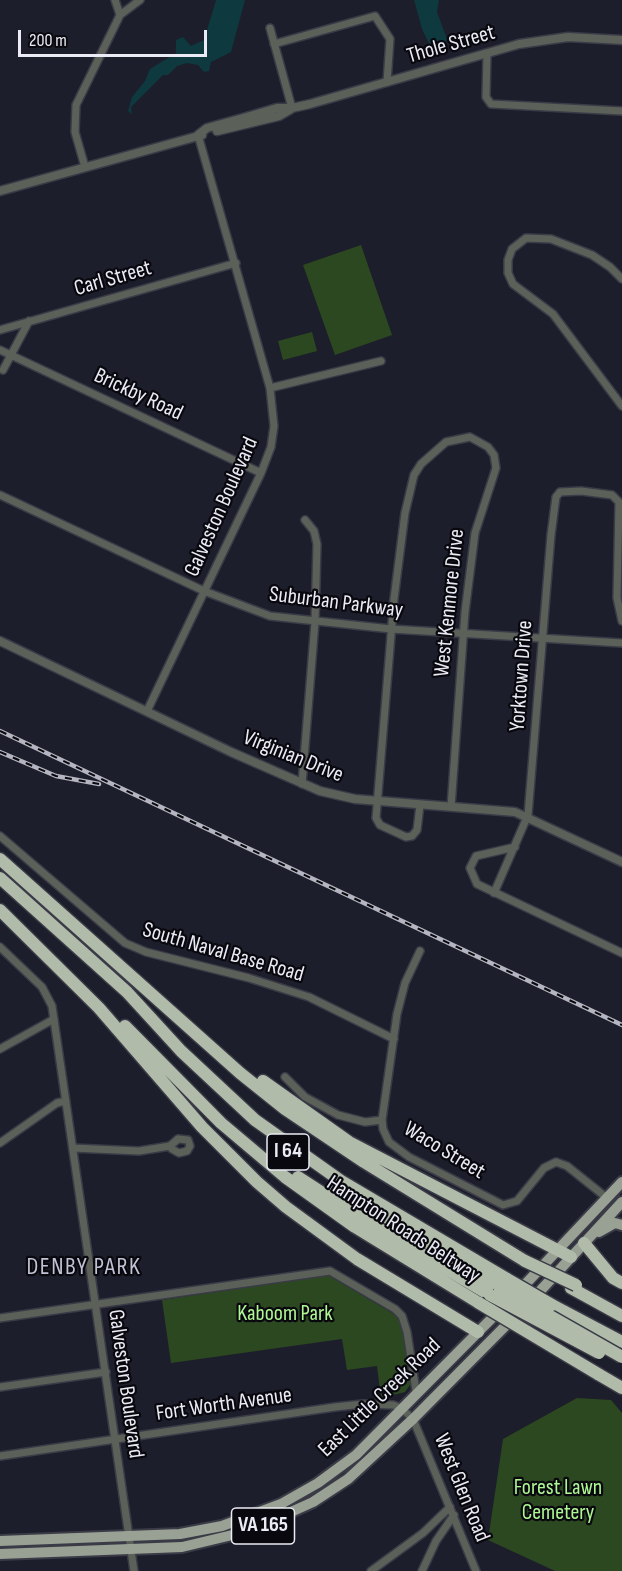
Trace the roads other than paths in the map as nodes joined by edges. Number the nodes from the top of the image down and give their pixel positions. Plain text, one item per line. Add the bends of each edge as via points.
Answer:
1 (115, 0) edge
2 (140, 0) edge
3 (120, 15) junction
4 (270, 28) dead end
5 (622, 39) edge
6 (274, 44) junction
7 (487, 54) junction
8 (387, 82) junction
9 (292, 108) junction
10 (622, 111) edge
11 (198, 135) junction
12 (85, 167) junction
13 (0, 191) edge
14 (236, 263) junction
15 (622, 279) edge
16 (29, 321) junction
17 (0, 330) edge
18 (1, 348) edge
19 (11, 355) junction
20 (381, 361) dead end
21 (3, 370) junction
22 (0, 378) edge
23 (270, 388) junction
24 (622, 406) edge
25 (261, 473) junction
26 (0, 495) edge
27 (305, 520) dead end
28 (204, 591) junction
29 (622, 621) edge
30 (315, 622) junction
31 (391, 629) junction
32 (463, 634) junction
33 (543, 638) junction
34 (0, 641) edge
35 (622, 643) edge
36 (147, 711) junction
37 (302, 784) junction
38 (376, 801) junction
39 (420, 805) junction
40 (451, 807) junction
41 (528, 818) junction
42 (0, 836) edge
43 (515, 847) junction
44 (0, 860) edge
45 (622, 862) edge
46 (0, 878) edge
47 (494, 893) junction
48 (0, 905) edge
49 (0, 910) edge
50 (0, 947) edge
51 (420, 951) dead end
52 (622, 953) edge
53 (54, 1019) junction
54 (196, 1034) junction
55 (394, 1039) junction
56 (0, 1049) edge
57 (171, 1074) junction
58 (285, 1077) dead end
59 (66, 1101) junction
60 (382, 1120) junction
61 (0, 1143) edge
62 (170, 1146) dead end
63 (74, 1148) junction
64 (622, 1182) edge
65 (607, 1198) junction
66 (622, 1202) edge
67 (622, 1225) edge
68 (584, 1243) junction
69 (559, 1250) junction
70 (571, 1257) junction
71 (622, 1283) edge
72 (498, 1287) junction
73 (573, 1287) junction
74 (96, 1304) junction
75 (622, 1309) edge
76 (622, 1316) edge
77 (0, 1318) edge
78 (478, 1332) junction
79 (497, 1333) junction
80 (622, 1342) edge
81 (622, 1359) edge
82 (106, 1372) junction
83 (0, 1387) edge
84 (622, 1388) edge
85 (416, 1391) junction
86 (401, 1408) junction
87 (413, 1419) junction
88 (115, 1439) junction
89 (0, 1456) edge
90 (450, 1507) junction
91 (454, 1515) junction
92 (130, 1537) junction
93 (0, 1541) edge
94 (132, 1550) junction
95 (0, 1554) edge
96 (134, 1571) edge
97 (371, 1571) edge
98 (422, 1571) edge
99 (476, 1571) edge

1 - 3 street
2 - 3 street
3 - 12 street via 80,94 75,112 75,132
4 - 6 street
5 - 7 street, Thole Street via 555,38
6 - 8 street via 375,16 390,39
6 - 9 street
7 - 8 street, Thole Street
7 - 10 street via 486,97 491,104
8 - 9 street, Thole Street
9 - 11 street, Thole Street via 279,116
11 - 12 street, Thole Street
11 - 14 street, Galveston Boulevard
12 - 13 street, Thole Street
14 - 16 street, Carl Street
14 - 23 street, Galveston Boulevard
15 - 24 street via 604,263 558,241 526,238 510,254 507,267 513,284 553,314
16 - 17 street, Carl Street
16 - 19 street
18 - 19 street, Brickby Road
18 - 21 street
19 - 21 street
19 - 25 street, Brickby Road
20 - 23 street
21 - 22 street
23 - 25 street, Galveston Boulevard via 273,436
25 - 28 street, Galveston Boulevard
26 - 28 street, Suburban Parkway
27 - 30 street via 314,531 317,544
28 - 30 street, Suburban Parkway via 250,610
28 - 36 street, Galveston Boulevard
29 - 33 street, Yorktown Drive via 617,598 617,498 563,492 556,497
30 - 31 street, Suburban Parkway
30 - 37 street
31 - 32 street, Suburban Parkway
31 - 32 street, West Kenmore Drive via 405,513 414,475 429,455 453,439 470,437 484,443 494,455 496,468 475,533
31 - 38 street
32 - 33 street, Suburban Parkway
32 - 40 street, West Kenmore Drive
33 - 35 street, Suburban Parkway
33 - 41 street, Yorktown Drive
34 - 36 street, Virginian Drive
36 - 37 street, Virginian Drive
37 - 38 street, Virginian Drive via 341,797
38 - 39 street, Virginian Drive
38 - 39 street via 377,822 409,837 417,830
39 - 40 street, Virginian Drive
40 - 41 street, Virginian Drive via 510,811
41 - 43 street, Yorktown Drive
41 - 45 street, Virginian Drive
42 - 55 street, South Naval Base Road via 125,943 309,998
43 - 47 street, Yorktown Drive
43 - 47 street via 481,853 471,863 473,879
44 - 54 highway, Hampton Roads Beltway / I 64
46 - 72 highway via 127,992 180,1051 255,1120
47 - 52 street
48 - 57 highway, Hampton Roads Beltway / I 64
49 - 78 highway via 99,1008 202,1127 256,1182 357,1259
50 - 53 street, Galveston Boulevard via 44,990
51 - 55 street, Waco Street via 400,1000
53 - 56 street
53 - 59 street, Galveston Boulevard
54 - 69 highway via 350,1142
54 - 73 highway, Hampton Roads Beltway / I 64, bridge via 314,1130
55 - 60 street, Waco Street
57 - 72 highway via 279,1163 330,1199
57 - 84 highway, Hampton Roads Beltway / I 64, bridge via 221,1123 315,1200 394,1253
58 - 60 street via 305,1097 338,1115 365,1122
59 - 61 street via 57,1103
59 - 63 street, Galveston Boulevard
60 - 65 street, Waco Street via 385,1136 395,1148 503,1205 517,1202 544,1168 556,1162 567,1166
62 - 63 street via 139,1151
63 - 74 street, Galveston Boulevard
64 - 65 main road, East Little Creek Road / VA 165
65 - 69 main road, East Little Creek Road / VA 165
66 - 68 main road, East Little Creek Road / VA 165
67 - 68 main road via 606,1227
68 - 70 main road, East Little Creek Road / VA 165
68 - 71 highway via 605,1270
69 - 70 highway
69 - 78 main road, East Little Creek Road / VA 165
70 - 79 main road, East Little Creek Road / VA 165
72 - 80 highway, bridge via 552,1305
72 - 81 highway, bridge
72 - 81 highway, bridge via 599,1353
73 - 75 highway
73 - 76 highway
74 - 77 street
74 - 82 street, Galveston Boulevard
74 - 85 street via 330,1271 402,1316
78 - 79 main road
78 - 85 main road, East Little Creek Road / VA 165
79 - 87 main road, East Little Creek Road / VA 165
82 - 83 street
82 - 88 street, Galveston Boulevard
85 - 86 main road, East Little Creek Road / VA 165
86 - 87 street
86 - 88 street, Fort Worth Avenue via 363,1404
86 - 92 main road, East Little Creek Road / VA 165 via 356,1455 280,1504 200,1531
87 - 90 street, West Glen Road
87 - 94 main road, East Little Creek Road / VA 165 via 348,1479 290,1514 205,1543
88 - 89 street, Fort Worth Avenue
88 - 92 street, Galveston Boulevard
90 - 91 street, West Glen Road
90 - 97 street via 423,1533
91 - 98 street
91 - 99 street, West Glen Road
92 - 93 main road, East Little Creek Road / VA 165
92 - 94 street, Galveston Boulevard
94 - 95 main road, East Little Creek Road / VA 165
94 - 96 street, Galveston Boulevard

